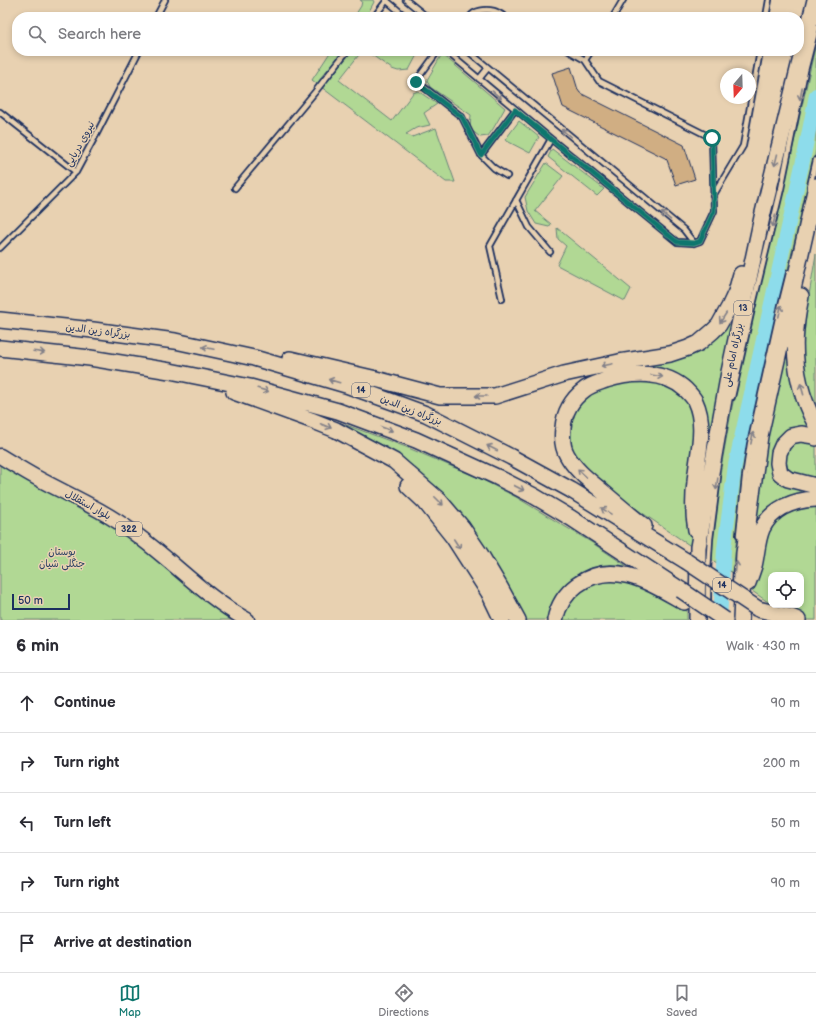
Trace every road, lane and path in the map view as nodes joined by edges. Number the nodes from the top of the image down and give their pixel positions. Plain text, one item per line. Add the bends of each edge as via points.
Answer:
1 (165, 0) edge
2 (387, 0) edge
3 (406, 0) edge
4 (623, 0) edge
5 (769, 0) edge
6 (815, 0) edge
7 (159, 12) edge
8 (378, 12) edge
9 (400, 12) edge
10 (421, 12) edge
11 (476, 12) edge
12 (496, 12) edge
13 (615, 12) edge
14 (767, 12) edge
15 (816, 28) edge
16 (804, 45) edge
17 (136, 56) edge
18 (343, 56) edge
19 (434, 56) edge
20 (452, 56) edge
21 (474, 56) edge
22 (577, 56) edge
23 (588, 56) edge
24 (759, 56) edge
25 (801, 56) edge
26 (585, 60) junction
27 (488, 68) junction
28 (479, 79) junction
29 (515, 110) junction
30 (0, 112) edge
31 (551, 139) junction
32 (481, 155) junction
33 (816, 160) edge
34 (76, 172) junction
35 (507, 176) dead end
36 (235, 188) dead end
37 (812, 192) edge
38 (713, 196) junction
39 (516, 200) junction
40 (762, 217) junction
41 (694, 243) junction
42 (0, 248) edge
43 (550, 252) dead end
44 (790, 271) dead end
45 (502, 298) dead end
46 (0, 320) edge
47 (0, 348) edge
48 (246, 356) junction
49 (184, 374) junction
50 (731, 401) dead end
51 (816, 425) edge
52 (816, 438) edge
53 (364, 444) junction
54 (0, 456) edge
55 (0, 466) edge
56 (718, 474) dead end
57 (816, 486) edge
58 (816, 500) edge
59 (739, 540) dead end
60 (698, 547) junction
61 (737, 560) dead end
62 (686, 562) junction
63 (683, 596) junction
64 (738, 600) junction
65 (758, 609) junction
66 (712, 617) edge
67 (233, 620) edge
68 (247, 620) edge
69 (502, 620) edge
70 (518, 620) edge
71 (555, 620) edge
72 (741, 620) edge
73 (776, 620) edge
74 (798, 620) edge

1 - 7 lane
2 - 8 lane
2 - 9 lane
3 - 10 lane
4 - 13 lane
5 - 14 lane
6 -> 16 highway, بزرگراه امام علی / 13
11 - 12 lane
15 -> 50 lane via 782,189
17 - 34 lane, نیروی دریایی
18 - 36 lane
19 - 32 lane via 416,82 462,117
20 - 28 lane
21 - 27 lane
22 - 26 lane
23 - 26 lane
24 - 38 lane via 743,146
25 -> 40 highway, بزرگراه امام علی / 13
26 - 38 lane via 599,81 712,138
27 - 28 lane
41 -> 27 lane via 684,230
28 -> 29 lane
29 - 31 lane
29 - 32 lane
30 - 34 lane
31 - 39 lane
31 - 41 lane via 677,242
32 - 35 lane
33 - 37 lane
34 - 42 lane, نیروی دریایی
51 -> 37 highway via 801,388 795,342 808,262
37 - 64 highway via 760,436
38 - 41 lane via 714,211 700,241
39 - 43 lane via 529,227
39 - 45 lane via 490,246
40 -> 48 highway via 744,258 736,292 724,317 699,343 670,354 564,374 495,396 440,396 279,356
40 - 60 highway, بزرگراه امام علی / 13 via 729,372
59 -> 44 lane via 750,444
48 -> 46 highway, بزرگراه زین الدین / 14 via 175,341
47 -> 49 highway via 90,358
62 -> 48 highway, بزرگراه زین الدین / 14 via 571,490 426,414 346,385
49 -> 53 highway via 311,420
49 -> 63 highway via 257,389 338,411 416,440 534,496 571,518
52 - 57 highway via 802,434 791,436 783,444 778,464 780,472 788,479
53 -> 69 highway via 434,512 489,593
53 -> 70 highway via 394,460 440,500 481,555
54 - 68 main road, بلوار استقلال / 322 via 117,521 214,599
55 - 67 main road, بلوار استقلال / 322 via 127,535 205,602
56 -> 66 lane via 708,556
58 - 64 highway via 792,503 768,520 760,536 753,566
62 -> 60 highway via 578,471 566,454 562,434 565,414 584,390 617,377 643,374 671,379 680,384 694,399 700,425 694,497
60 - 66 highway, بزرگراه امام علی / 13
64 -> 61 lane
62 - 65 highway, بزرگراه زین الدین / 14, bridge
63 - 66 highway, bridge
63 - 71 highway via 668,593 622,573 600,574 592,576 570,591 562,600
64 - 72 highway
65 - 73 highway, بزرگراه زین الدین / 14
65 - 74 highway

